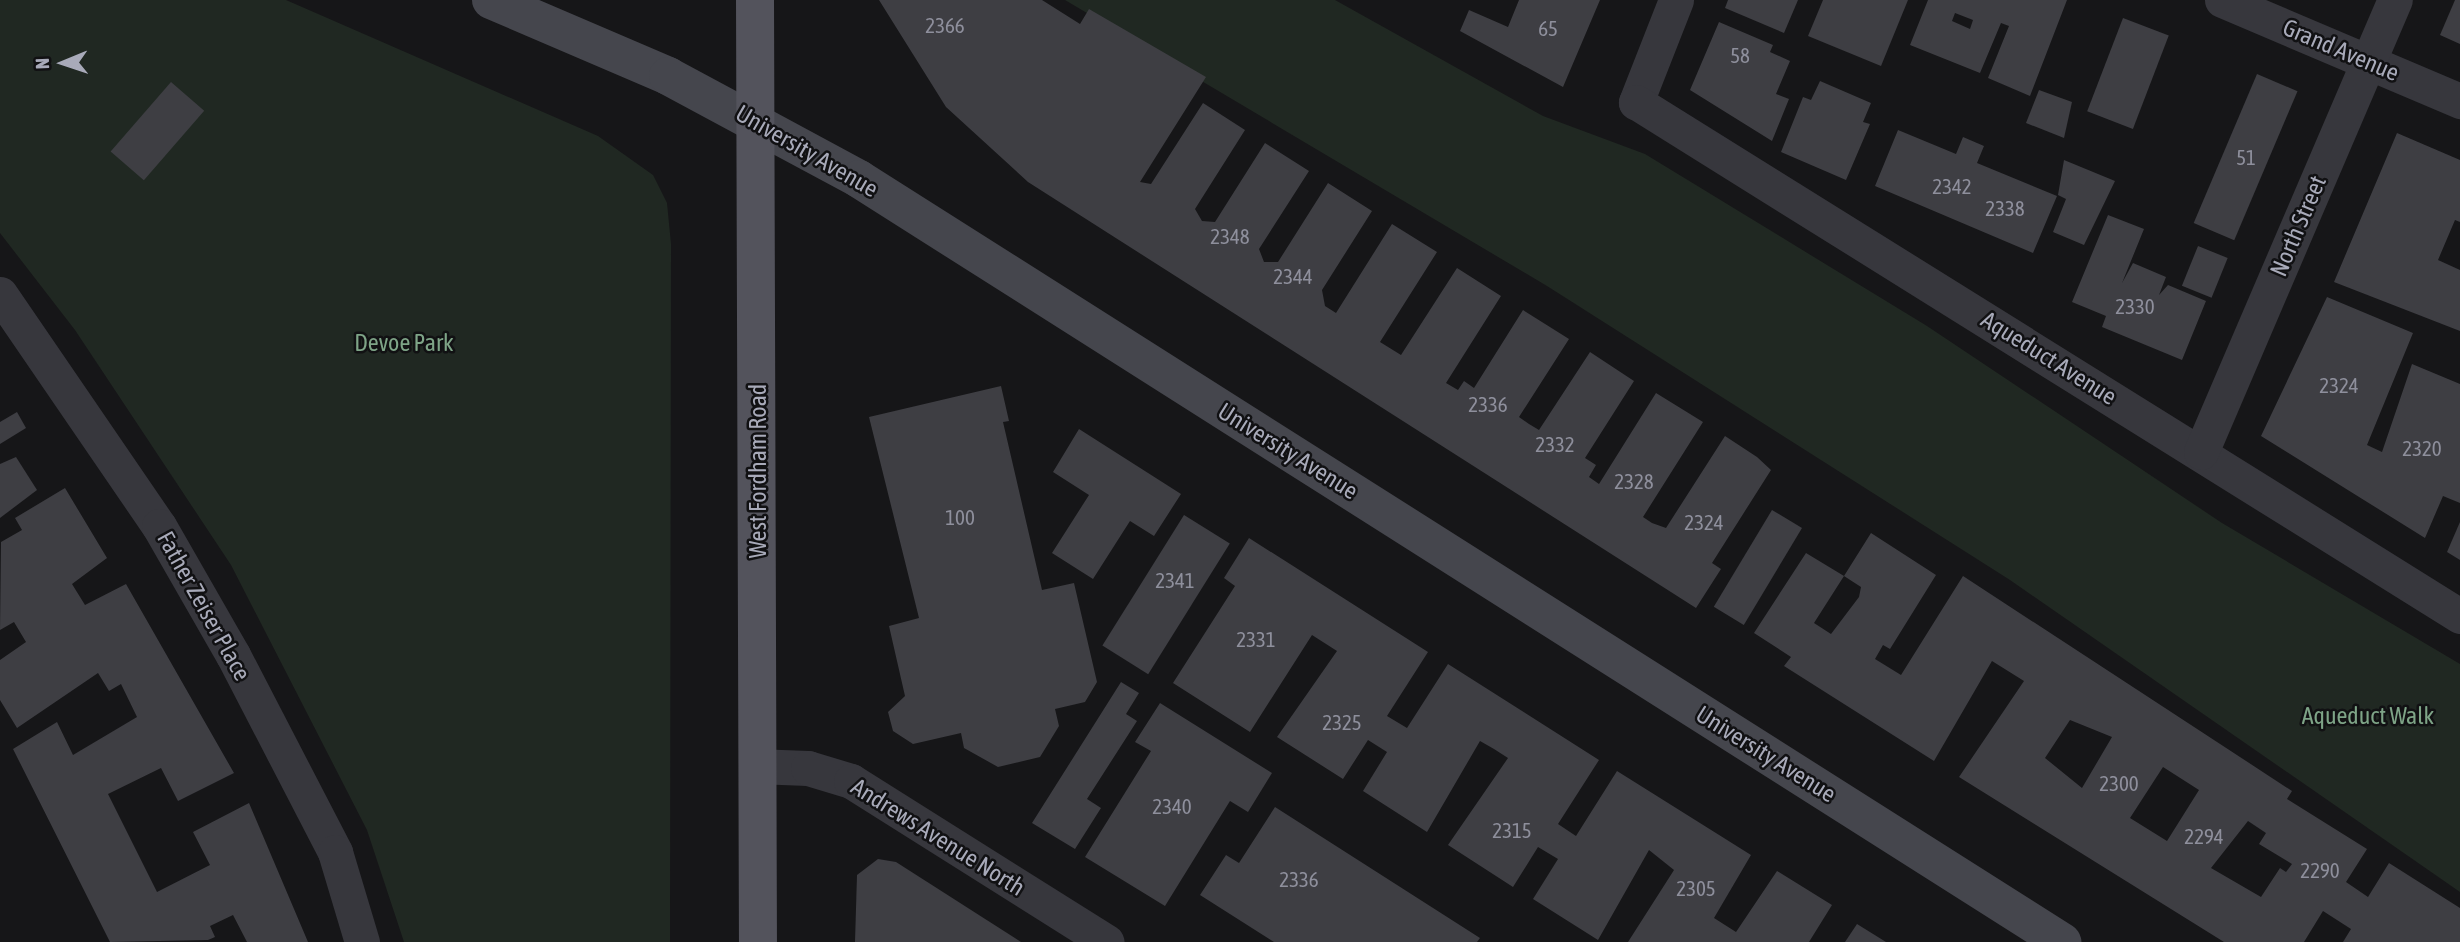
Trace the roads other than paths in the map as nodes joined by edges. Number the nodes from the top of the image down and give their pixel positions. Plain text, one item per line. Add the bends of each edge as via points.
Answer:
1 (491, 0) edge
2 (755, 0) edge
3 (1676, 0) edge
4 (2222, 0) edge
5 (2395, 0) edge
6 (2369, 62) junction
7 (2460, 101) edge
8 (758, 121) junction
9 (0, 293) edge
10 (2201, 452) junction
11 (2460, 616) edge
12 (757, 766) junction
13 (362, 942) edge
14 (758, 942) edge
15 (1107, 942) edge
16 (2062, 942) edge

1 - 8 street, University Avenue
2 - 8 main road, West Fordham Road
3 - 10 street, Aqueduct Avenue via 1636,102
4 - 6 street, Grand Avenue
5 - 6 street, North Street
6 - 7 street, Grand Avenue
6 - 10 street, North Street
8 - 12 main road, West Fordham Road
8 - 16 street, University Avenue
9 - 13 street, Father Zeiser Place via 159,526 233,655 335,852
10 - 11 street, Aqueduct Avenue
12 - 14 main road, West Fordham Road
12 - 15 street, Andrews Avenue North via 808,768 851,781

